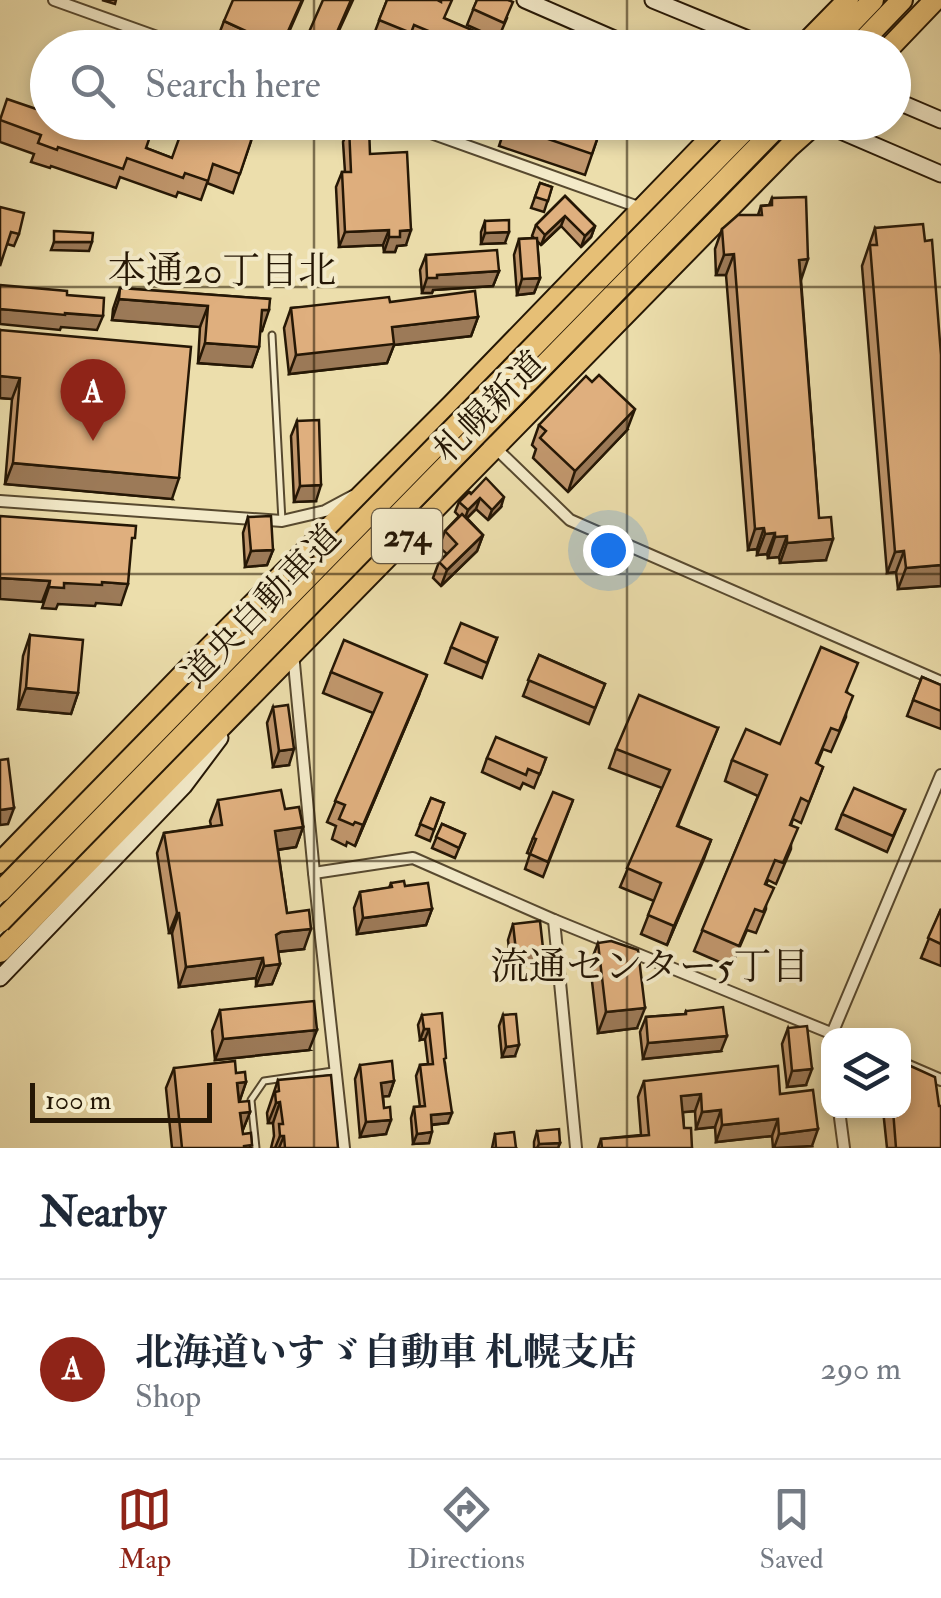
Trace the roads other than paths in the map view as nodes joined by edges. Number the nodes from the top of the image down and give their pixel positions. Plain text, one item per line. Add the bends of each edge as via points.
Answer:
1 (54, 0) edge
2 (524, 0) edge
3 (653, 0) edge
4 (848, 0) edge
5 (873, 0) edge
6 (902, 0) edge
7 (936, 0) edge
8 (542, 4) edge
9 (138, 30) edge
10 (598, 30) edge
11 (726, 30) edge
12 (819, 30) edge
13 (844, 30) edge
14 (873, 30) edge
15 (907, 30) edge
16 (911, 107) edge
17 (941, 120) edge
18 (450, 140) edge
19 (709, 140) edge
20 (735, 140) edge
21 (764, 140) edge
22 (798, 140) edge
23 (861, 140) edge
24 (941, 174) edge
25 (644, 209) junction
26 (272, 335) dead end
27 (452, 405) junction
28 (495, 448) junction
29 (370, 487) junction
30 (0, 501) edge
31 (282, 521) junction
32 (293, 652) junction
33 (941, 682) edge
34 (259, 687) junction
35 (941, 776) edge
36 (0, 864) edge
37 (314, 872) junction
38 (0, 892) edge
39 (554, 920) junction
40 (0, 922) edge
41 (0, 952) edge
42 (0, 978) edge
43 (836, 1028) edge
44 (821, 1029) edge
45 (911, 1067) edge
46 (336, 1071) junction
47 (941, 1080) edge
48 (840, 1118) edge
49 (256, 1148) edge
50 (344, 1148) edge
51 (576, 1148) edge
52 (844, 1148) edge

1 - 9 street
2 - 8 street
3 - 11 street
4 - 12 highway
5 - 13 highway
6 - 14 highway
7 - 15 highway
8 - 10 street
16 - 17 street
18 - 25 street
19 - 25 highway, 札幌新道 / 274
20 - 38 highway, 道央自動車道, bridge
21 - 40 highway, 道央自動車道, bridge
22 - 28 highway, 札幌新道 / 274
23 - 24 street
25 - 27 highway, 札幌新道 / 274
26 - 31 lane
27 - 28 street
27 - 29 highway, 札幌新道 / 274
28 - 32 highway, 札幌新道 / 274
28 - 33 street via 570,520
29 - 31 street via 325,510
29 - 36 highway, 札幌新道 / 274
30 - 31 street
32 - 34 highway, 札幌新道 / 274
32 - 37 street
34 - 41 highway, 札幌新道 / 274
34 - 42 street via 184,786
35 - 43 street
37 - 39 street via 413,858
37 - 46 street
39 - 44 street
39 - 51 street
45 - 47 street
46 - 49 lane via 264,1081 251,1100
46 - 50 street
48 - 52 street

